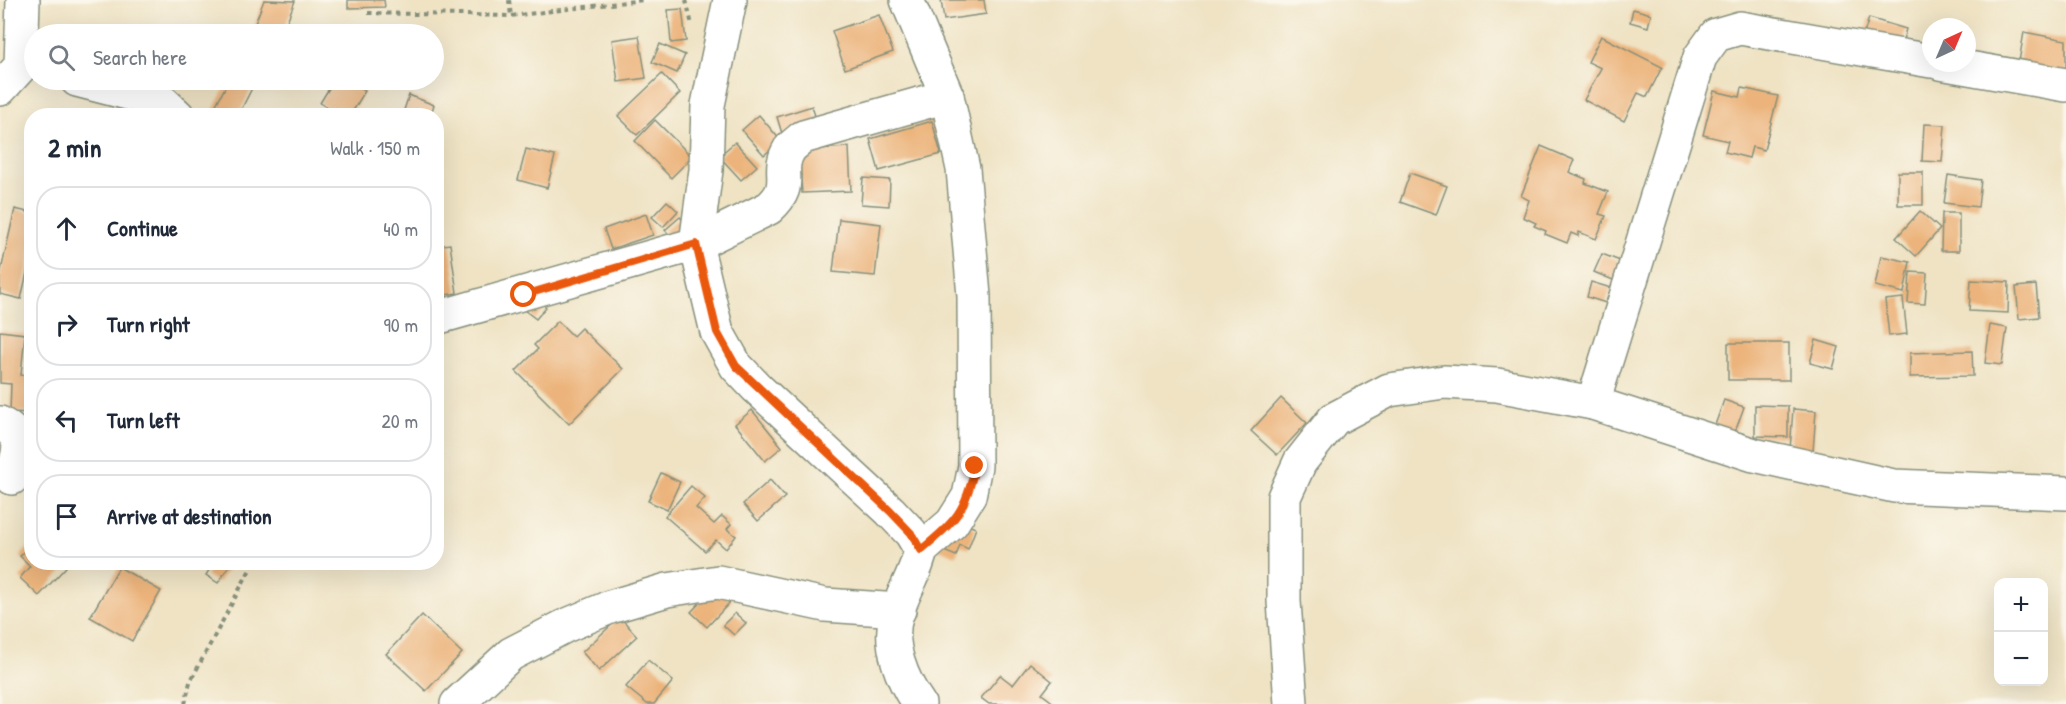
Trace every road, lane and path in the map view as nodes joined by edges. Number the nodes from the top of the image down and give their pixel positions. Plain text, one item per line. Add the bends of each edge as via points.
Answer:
1 (23, 0) edge
2 (509, 0) edge
3 (643, 0) edge
4 (730, 0) edge
5 (906, 0) edge
6 (368, 13) dead end
7 (511, 16) junction
8 (1922, 59) edge
9 (1976, 69) edge
10 (18, 75) edge
11 (2066, 85) edge
12 (116, 90) edge
13 (946, 96) junction
14 (169, 108) edge
15 (696, 244) junction
16 (444, 316) edge
17 (1593, 403) junction
18 (0, 423) edge
19 (15, 477) edge
20 (2066, 493) edge
21 (921, 550) junction
22 (250, 570) edge
23 (899, 610) junction
24 (185, 704) edge
25 (457, 704) edge
26 (920, 704) edge
27 (1291, 704) edge

1 - 10 street
2 - 7 path
3 - 7 path
4 - 15 street via 708,105 706,170
5 - 13 street
6 - 7 path
8 - 17 street via 1740,28 1716,35 1700,57
9 - 11 street
12 - 14 street via 163,102
13 - 15 street via 803,137 789,150 784,165 784,191 778,200
13 - 21 street via 963,169 974,296 975,466 969,496 952,523
15 - 16 street
15 - 21 street via 717,332 736,366 890,511
17 - 20 street via 1754,455 1894,486
17 - 27 street via 1497,385 1444,382 1389,390 1334,419 1300,462 1284,497 1284,601
18 - 19 street via 15,431 20,441
21 - 23 street
22 - 24 path via 190,682
23 - 25 street via 825,605 718,582 667,590 610,607 511,654
23 - 26 street via 894,642 900,666

